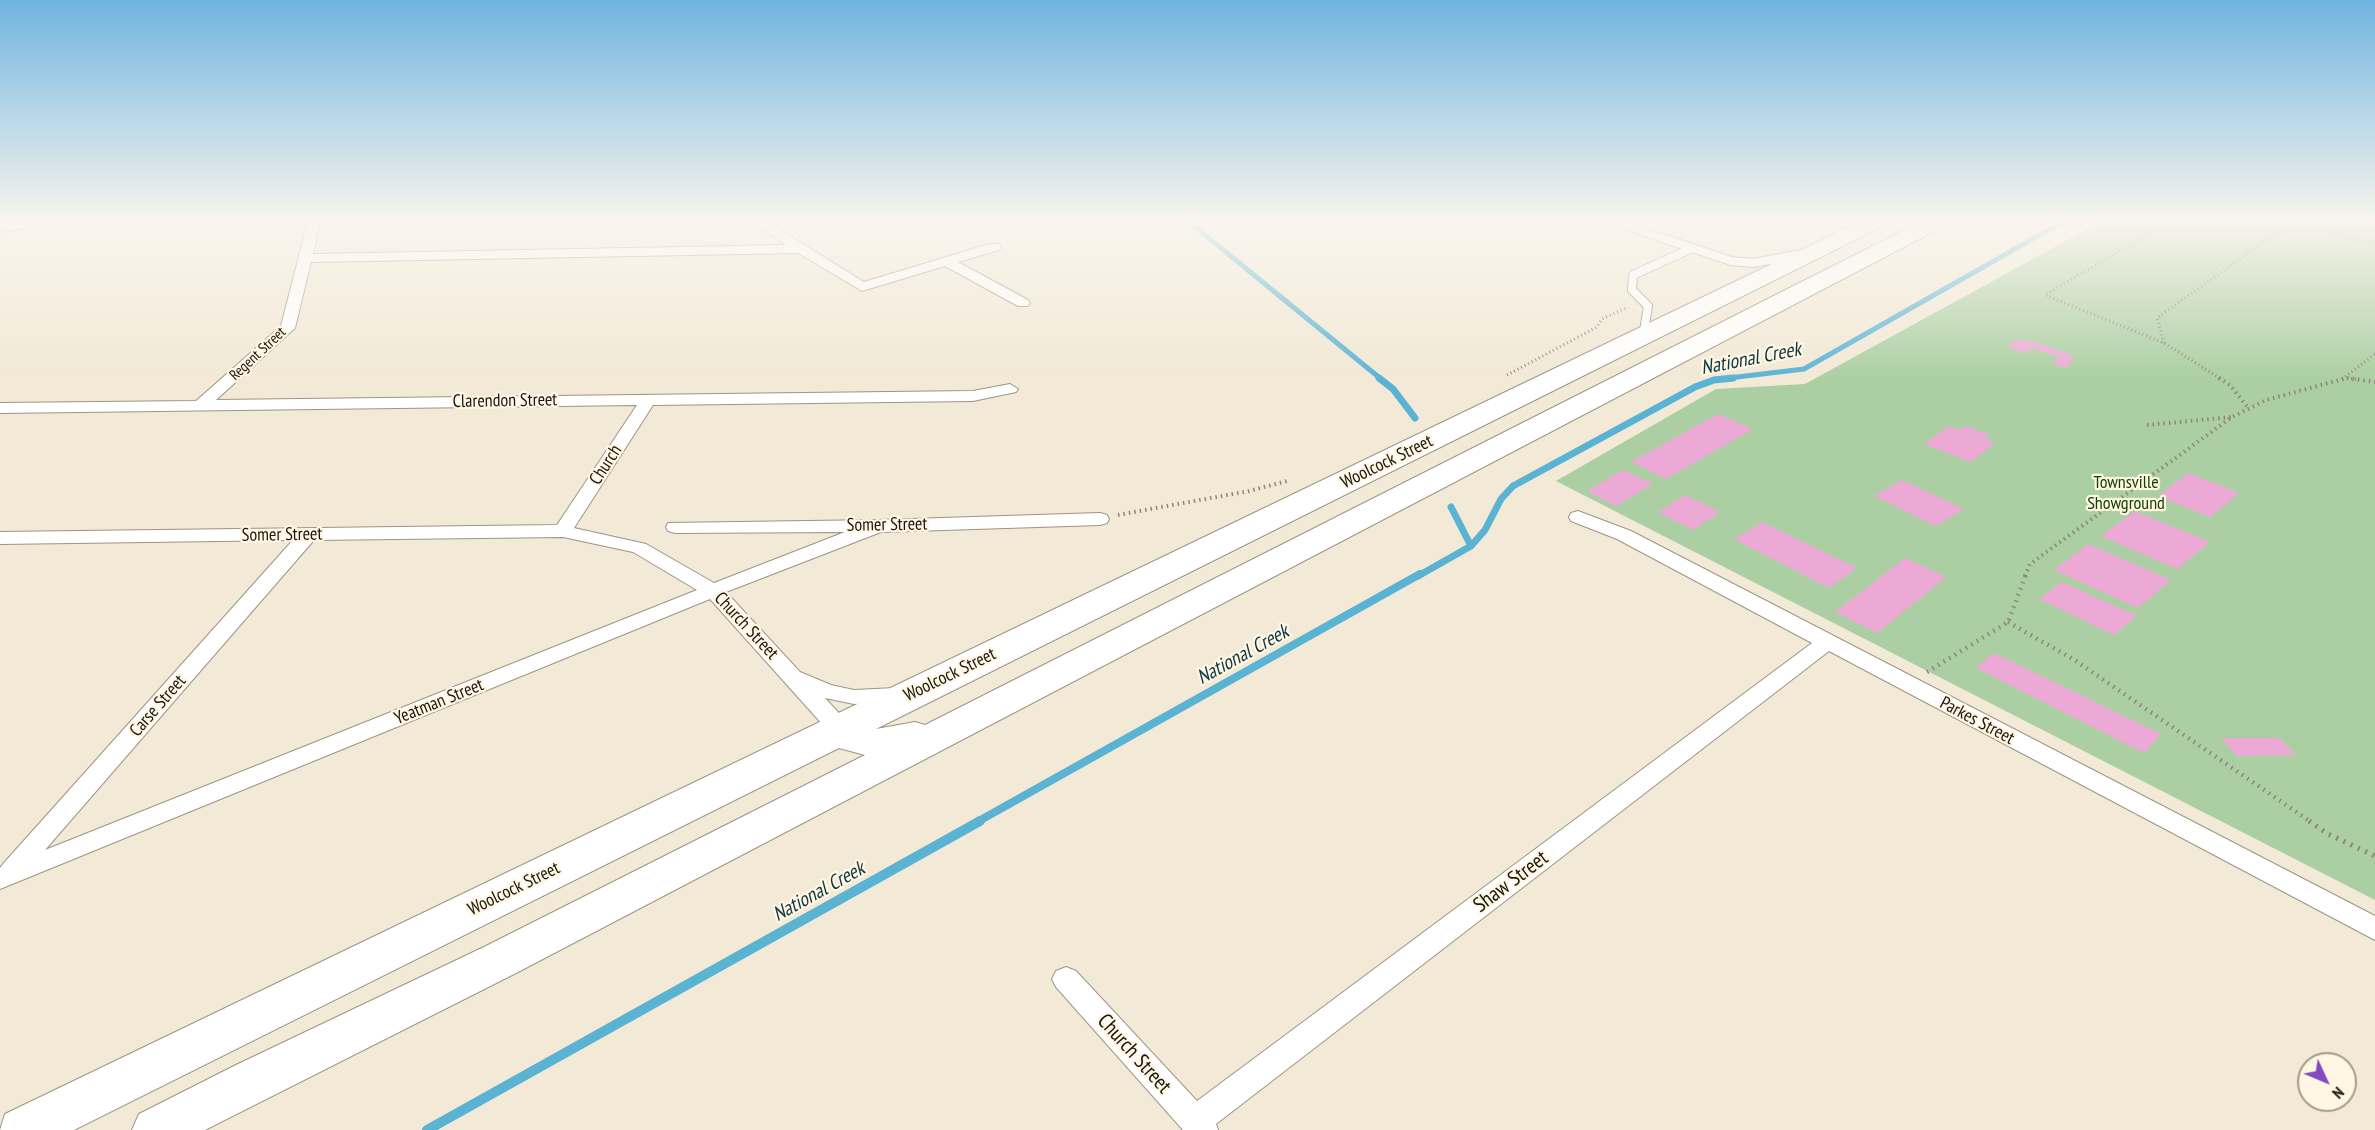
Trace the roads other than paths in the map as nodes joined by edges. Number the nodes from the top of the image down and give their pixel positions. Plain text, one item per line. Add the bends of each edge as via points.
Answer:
1 (303, 274) edge
2 (840, 274) edge
3 (905, 274) edge
4 (969, 274) edge
5 (1636, 274) edge
6 (1774, 274) edge
7 (1838, 274) edge
8 (1023, 303) dead end
9 (1643, 338) junction
10 (1010, 389) dead end
11 (649, 399) junction
12 (201, 405) junction
13 (0, 408) edge
14 (1578, 517) dead end
15 (1100, 519) road end
16 (879, 525) junction
17 (675, 527) dead end
18 (563, 531) junction
19 (308, 535) junction
20 (0, 538) edge
21 (714, 591) junction
22 (1827, 642) junction
23 (789, 674) junction
24 (919, 690) junction
25 (959, 723) junction
26 (840, 729) junction
27 (4, 878) edge
28 (2375, 929) edge
29 (1066, 979) dead end
30 (1199, 1126) edge
31 (23, 1130) edge
32 (157, 1130) edge

1 - 12 street, Regent Street via 288,328
2 - 3 street via 862,287
4 - 8 street
5 - 9 lane via 1632,290 1648,306
6 - 9 main road, Woolcock Street
7 - 25 main road, Woolcock Street
9 - 24 main road, Woolcock Street
10 - 11 street, Clarendon Street via 974,396
11 - 12 street, Clarendon Street
11 - 18 street, Church
12 - 13 street, Clarendon Street
14 - 22 street, Parkes Street via 1624,535
15 - 16 street, Somer Street
16 - 17 street, Somer Street
16 - 21 street, Yeatman Street
18 - 19 street, Somer Street
18 - 21 street, Church Street via 639,548
19 - 20 street, Somer Street
19 - 27 street, Carse Street
21 - 23 street, Church Street
21 - 27 street, Yeatman Street
22 - 28 street, Parkes Street
22 - 30 street, Shaw Street
23 - 24 street via 825,691 854,698
23 - 26 street, Church Street
24 - 26 main road, Woolcock Street
25 - 26 main road via 872,744 856,741
25 - 32 main road, Woolcock Street
26 - 31 main road, Woolcock Street
29 - 30 street, Church Street

